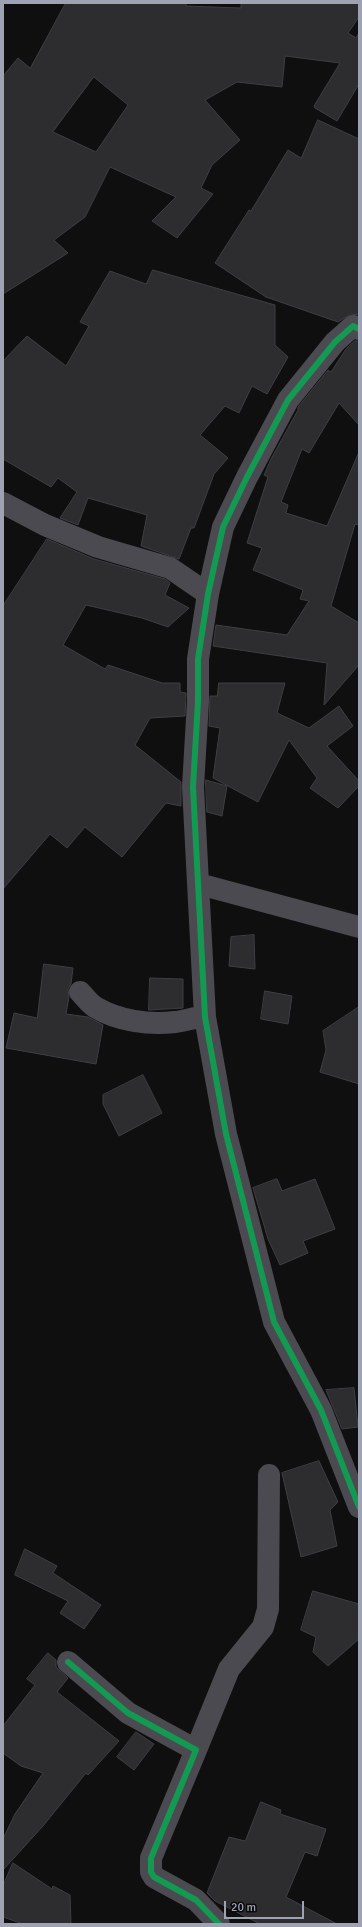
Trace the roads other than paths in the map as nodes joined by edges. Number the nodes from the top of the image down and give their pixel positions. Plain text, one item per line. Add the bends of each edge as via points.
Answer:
1 (359, 329) edge
2 (3, 503) edge
3 (208, 594) junction
4 (199, 884) junction
5 (359, 927) edge
6 (80, 992) dead end
7 (205, 1018) junction
8 (269, 1475) dead end
9 (359, 1507) edge
10 (68, 1662) dead end
11 (196, 1750) junction
12 (219, 1924) edge

1 - 3 street via 352,326 335,342 288,400 223,527
2 - 3 street via 45,525 92,544 170,568
3 - 4 street via 198,659 193,787
4 - 5 street
4 - 7 street
6 - 7 street via 94,1006 133,1021 153,1023
7 - 9 street via 226,1134 274,1322 321,1410
8 - 11 street via 268,1609 263,1627 229,1669
10 - 11 street via 128,1713
11 - 12 street via 151,1858 151,1872 154,1877 196,1900

